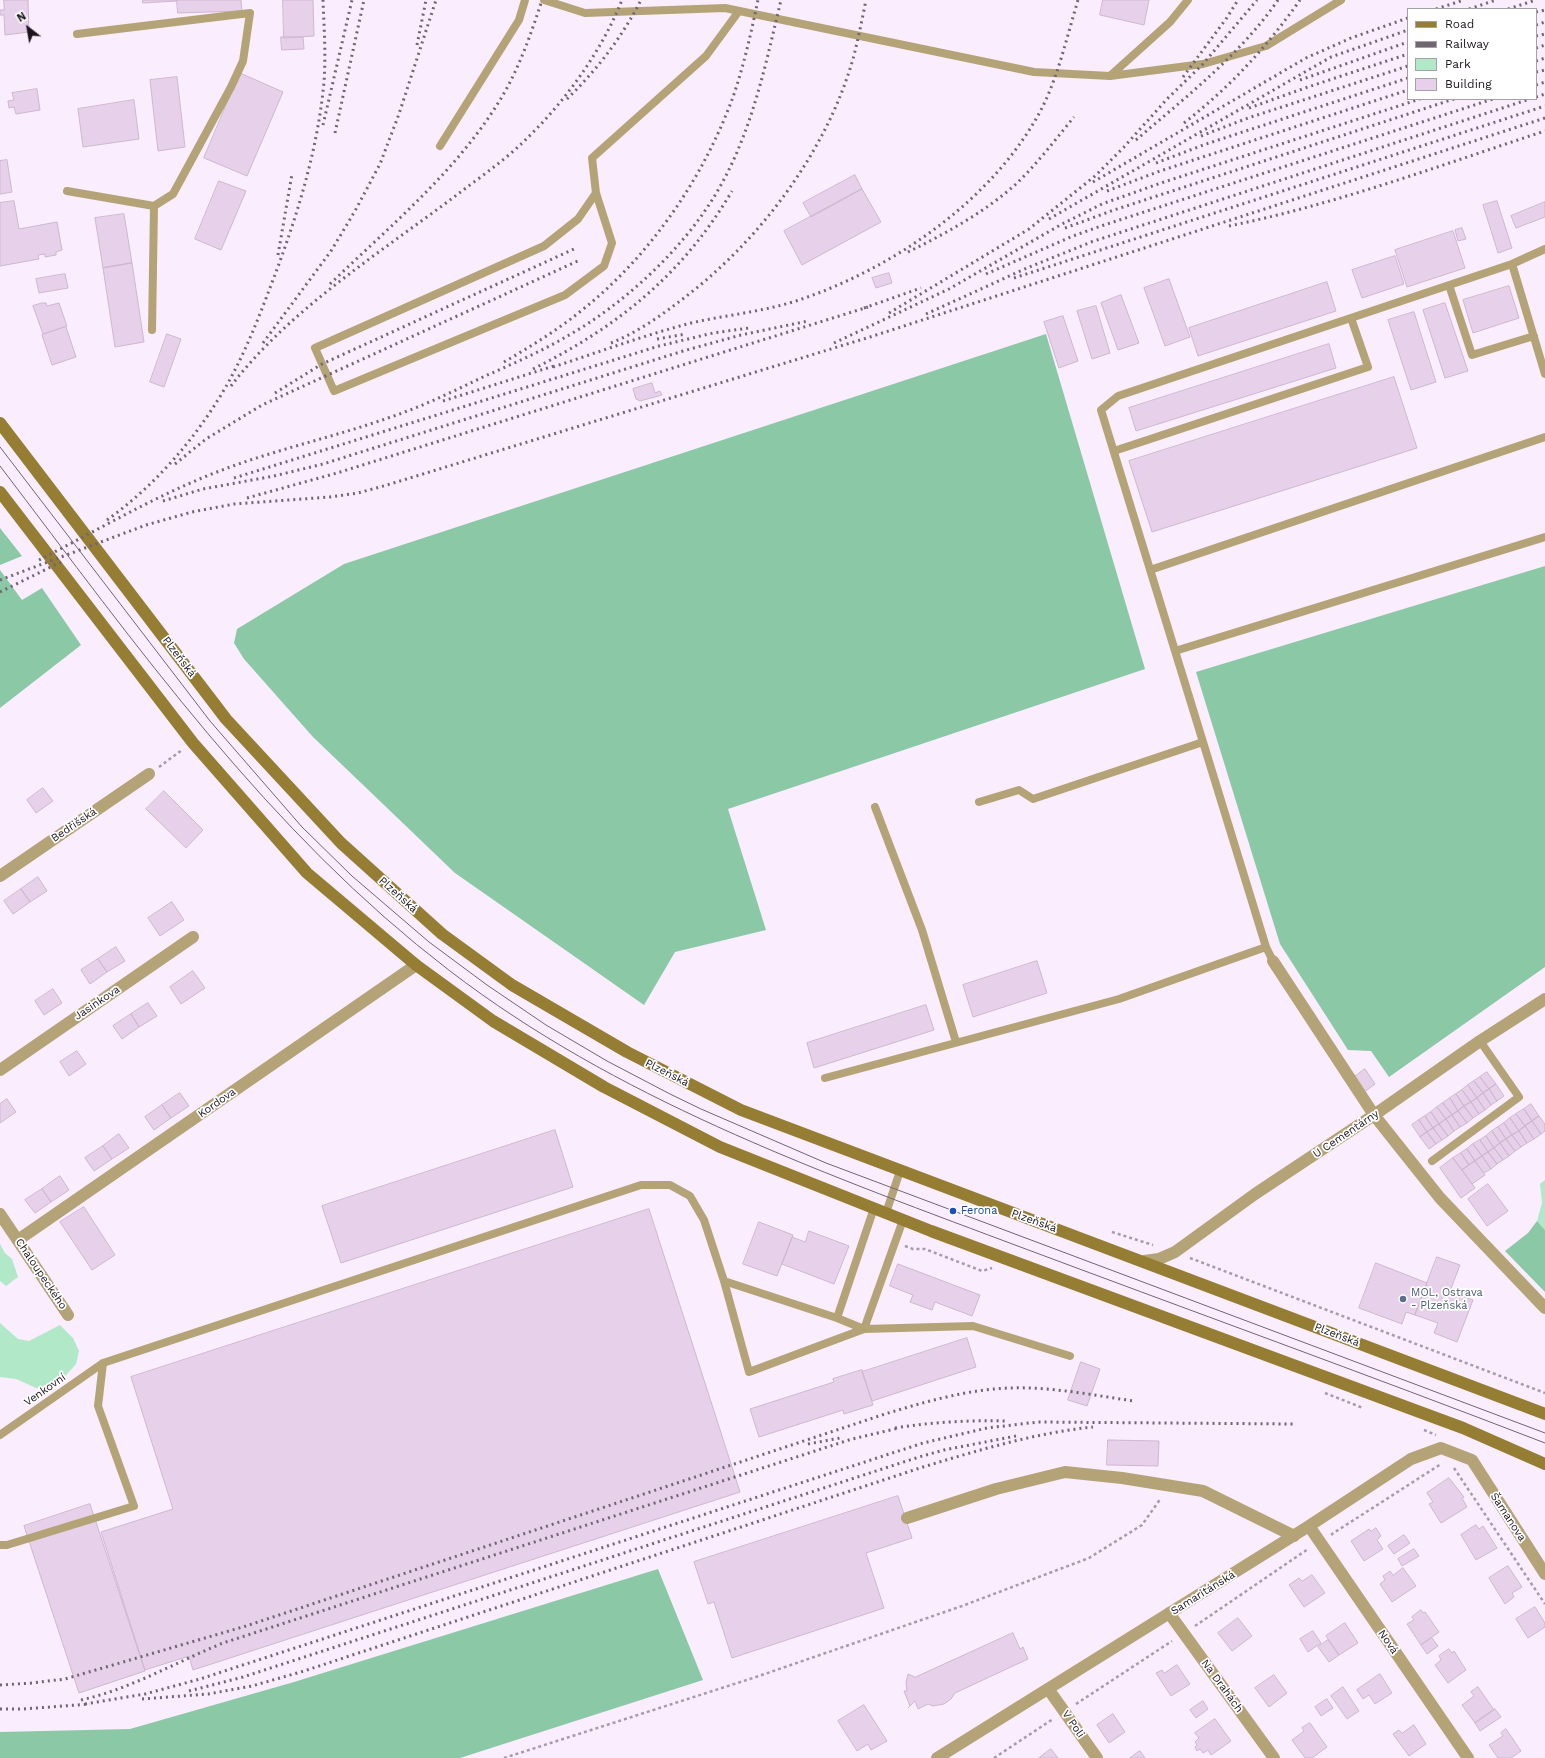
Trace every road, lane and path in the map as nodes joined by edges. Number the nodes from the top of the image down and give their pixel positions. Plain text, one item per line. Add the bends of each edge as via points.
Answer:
1 (525, 0) edge
2 (544, 0) edge
3 (1188, 0) edge
4 (1341, 0) edge
5 (739, 11) junction
6 (77, 34) dead end
7 (1110, 76) junction
8 (440, 146) dead end
9 (67, 191) dead end
10 (596, 193) junction
11 (154, 206) junction
12 (1545, 249) edge
13 (1512, 264) junction
14 (1449, 285) junction
15 (1351, 318) junction
16 (152, 330) dead end
17 (1534, 336) junction
18 (1545, 374) edge
19 (0, 423) edge
20 (1545, 437) edge
21 (1114, 451) junction
22 (0, 492) edge
23 (1545, 537) edge
24 (1150, 570) junction
25 (1175, 651) junction
26 (1203, 742) junction
27 (183, 749) dead end
28 (149, 774) joint
29 (979, 802) dead end
30 (875, 807) dead end
31 (0, 876) edge
32 (193, 937) dead end
33 (1266, 947) junction
34 (1273, 961) joint
35 (416, 965) junction
36 (1545, 999) edge
37 (1480, 1041) junction
38 (956, 1042) junction
39 (0, 1070) edge
40 (825, 1078) dead end
41 (1374, 1116) junction
42 (1432, 1161) dead end
43 (900, 1171) junction
44 (874, 1208) junction
45 (886, 1213) junction
46 (0, 1214) edge
47 (903, 1220) junction
48 (1112, 1232) dead end
49 (18, 1240) junction
50 (1156, 1246) dead end
51 (1175, 1252) junction
52 (1144, 1261) junction
53 (724, 1280) junction
54 (1545, 1308) edge
55 (68, 1314) dead end
56 (837, 1318) junction
57 (864, 1329) junction
58 (1070, 1356) dead end
59 (103, 1363) junction
60 (1545, 1393) edge
61 (1545, 1414) edge
62 (0, 1435) edge
63 (1448, 1460) dead end
64 (1472, 1460) joint
65 (1545, 1464) edge
66 (1452, 1466) dead end
67 (1171, 1486) junction
68 (907, 1518) dead end
69 (1310, 1526) junction
70 (1332, 1534) junction
71 (1294, 1536) junction
72 (1336, 1540) dead end
73 (1319, 1542) junction
74 (0, 1545) edge
75 (1545, 1574) edge
76 (1545, 1604) edge
77 (1169, 1614) junction
78 (1184, 1633) junction
79 (1049, 1690) junction
80 (1064, 1712) junction
81 (504, 1758) edge
82 (937, 1758) edge
83 (994, 1758) edge
84 (1097, 1758) edge
85 (1274, 1758) edge
86 (1468, 1758) edge

1 - 8 lane via 519,20
2 - 5 lane via 585,13 725,8
3 - 7 lane via 1170,22
4 - 7 lane via 1266,46 1203,64
5 - 7 lane via 1034,72
5 - 10 lane via 706,56 592,158
6 - 11 lane via 250,13 243,61 231,86 173,194
9 - 11 lane
10 - 10 lane via 612,243 604,266 565,295 334,391 315,348 544,246 578,219
11 - 16 lane
12 - 13 lane
13 - 14 lane
13 - 17 lane
14 - 15 lane
14 - 17 lane via 1472,355
15 - 21 lane via 1118,396 1101,410
15 - 21 lane via 1368,367
17 - 18 lane
19 - 43 main road, Plzeňská via 226,719 341,843 442,934 512,985 627,1052 741,1110
20 - 24 lane
21 - 24 lane
22 - 35 main road via 193,743 306,873
23 - 25 lane
24 - 25 lane
25 - 26 lane
26 - 29 lane via 1033,799 1019,790
26 - 33 lane
27 - 28 path
28 - 31 street, Bedřišská
30 - 38 lane via 922,930
32 - 39 street, Jasinkova
33 - 34 lane
33 - 38 lane via 1118,999
34 - 41 street
35 - 44 main road via 493,1021 604,1087 720,1147
35 - 49 street, Kordova
36 - 37 street, U Cementárny
37 - 41 street, U Cementárny
37 - 42 lane via 1519,1098
38 - 40 lane
41 - 51 street, U Cementárny via 1256,1194
41 - 54 street via 1440,1198
43 - 45 lane
43 - 52 main road, Plzeňská
44 - 45 main road
44 - 56 lane
45 - 47 main road
46 - 49 street, Chaloupeckého
47 - 57 lane
47 - 65 main road via 1463,1428
48 - 50 path
49 - 55 street, Chaloupeckého
51 - 52 street, U Cementárny via 1159,1259
51 - 60 path
52 - 61 main road, Plzeňská
53 - 56 lane
53 - 57 lane, Venkovní via 749,1372
53 - 59 lane, Venkovní via 704,1220 690,1196 670,1185 641,1185
56 - 57 lane
57 - 58 lane via 973,1326
59 - 62 lane, Venkovní
59 - 74 lane via 98,1406 134,1506
63 - 70 path
64 - 69 street, Samaritánská via 1441,1448 1410,1459
64 - 75 street, Šamanova
66 - 76 path
67 - 68 street via 1065,1472 996,1489
67 - 71 street via 1203,1491
67 - 81 path via 1142,1525 1089,1558 830,1652
69 - 71 street, Samaritánská
69 - 73 street, Nová
70 - 72 path
70 - 73 path
71 - 77 street, Samaritánská
73 - 78 path
73 - 86 street, Nová
77 - 78 street, Na Drahách
77 - 79 street, Samaritánská
78 - 80 path
78 - 85 street, Na Drahách
79 - 80 street, V Poli
79 - 82 street, Samaritánská
80 - 83 path
80 - 84 street, V Poli

